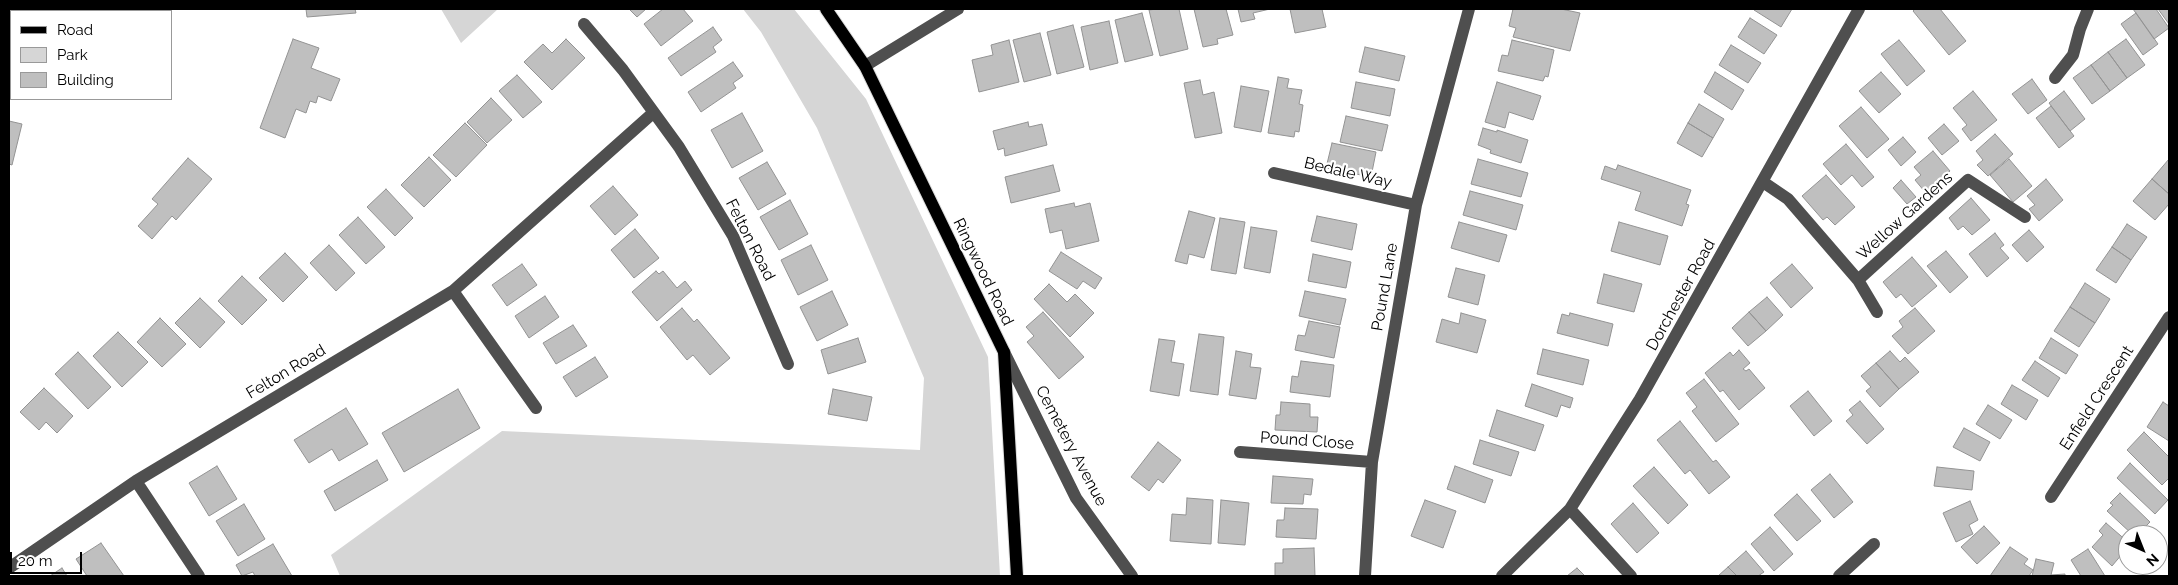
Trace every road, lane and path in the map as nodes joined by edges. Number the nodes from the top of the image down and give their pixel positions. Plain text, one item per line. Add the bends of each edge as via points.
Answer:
1 (826, 9) edge
2 (958, 9) edge
3 (1469, 9) edge
4 (1859, 9) edge
5 (2088, 9) edge
6 (584, 24) dead end
7 (865, 66) junction
8 (2055, 78) dead end
9 (653, 113) junction
10 (1274, 173) dead end
11 (1762, 182) junction
12 (1416, 205) junction
13 (2024, 217) dead end
14 (1858, 280) junction
15 (452, 291) junction
16 (1877, 312) dead end
17 (2169, 317) edge
18 (1004, 352) junction
19 (788, 364) dead end
20 (536, 408) dead end
21 (1240, 452) dead end
22 (1372, 462) junction
23 (136, 481) junction
24 (2051, 497) dead end
25 (1570, 509) junction
26 (1874, 544) dead end
27 (9, 568) edge
28 (199, 576) edge
29 (1017, 576) edge
30 (1132, 576) edge
31 (1365, 576) edge
32 (1502, 576) edge
33 (1631, 576) edge
34 (1839, 576) edge

1 - 7 main road, Ringwood Road
2 - 7 street
3 - 12 street, Pound Lane
4 - 11 street, Dorchester Road
5 - 8 street via 2073,55
6 - 9 street, Felton Road via 623,70
7 - 18 main road, Ringwood Road
9 - 15 street, Felton Road
9 - 19 street, Felton Road via 679,147 733,236
10 - 12 street, Bedale Way
11 - 14 street, Wellow Gardens via 1788,199
11 - 25 street, Dorchester Road via 1640,399
12 - 22 street, Pound Lane
13 - 14 street, Wellow Gardens via 1968,180
14 - 16 street, Wellow Gardens
15 - 20 street
15 - 23 street, Felton Road
17 - 24 street, Enfield Crescent
18 - 29 main road, Ringwood Road
18 - 30 street, Cemetery Avenue via 1076,498
21 - 22 street, Pound Close
22 - 31 street, Pound Lane
23 - 27 street, Felton Road
23 - 28 street
25 - 32 street, Dorchester Road
25 - 33 street
26 - 34 street

